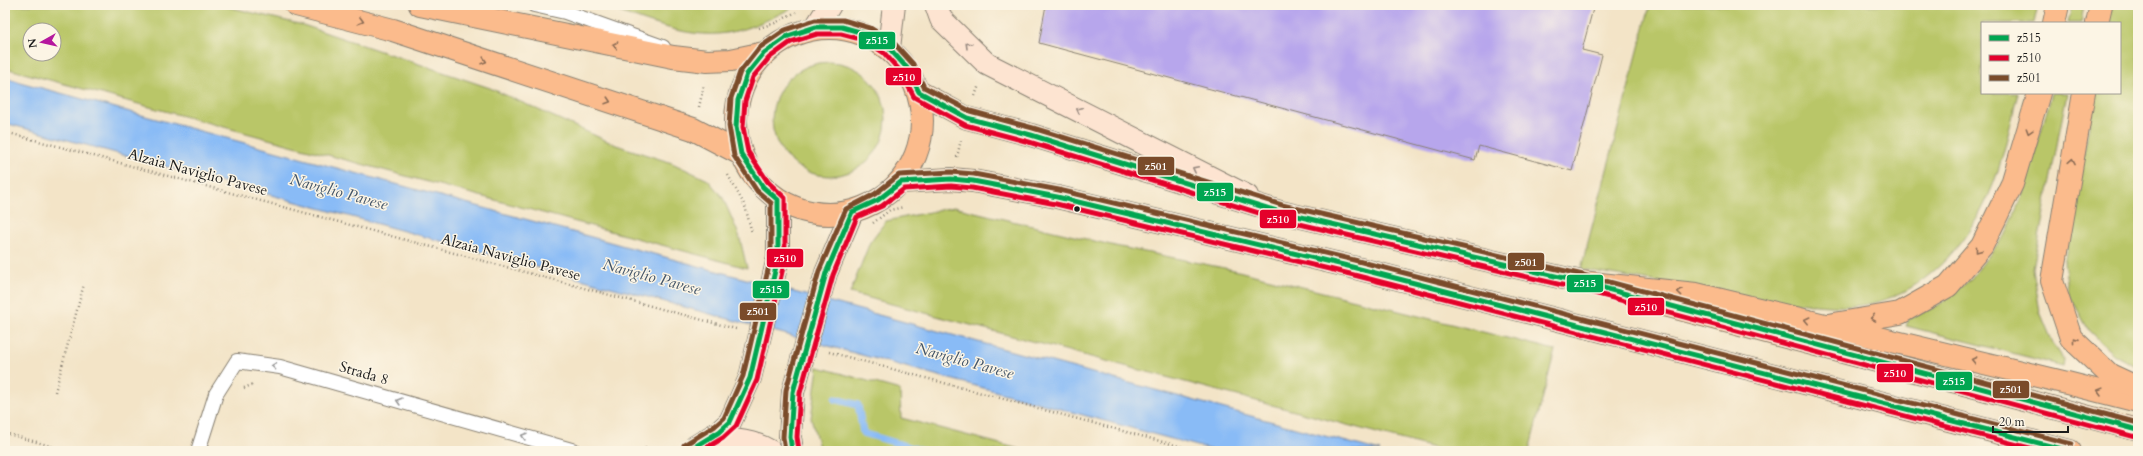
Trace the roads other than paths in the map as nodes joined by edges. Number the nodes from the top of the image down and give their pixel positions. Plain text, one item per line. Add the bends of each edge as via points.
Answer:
1 (296, 5) edge
2 (420, 5) edge
3 (534, 5) edge
4 (830, 5) edge
5 (894, 5) edge
6 (936, 5) edge
7 (2058, 5) edge
8 (2100, 5) edge
9 (462, 8) edge
10 (2054, 22) edge
11 (2097, 22) edge
12 (816, 27) junction
13 (889, 48) junction
14 (764, 53) junction
15 (707, 61) junction
16 (919, 92) junction
17 (2039, 94) edge
18 (2084, 94) edge
19 (741, 154) junction
20 (901, 182) junction
21 (778, 200) junction
22 (852, 212) junction
23 (1280, 212) junction
24 (1580, 282) junction
25 (1828, 325) junction
26 (2138, 388) edge
27 (2138, 402) edge
28 (2138, 430) edge
29 (692, 449) edge
30 (198, 451) edge
31 (575, 451) edge
32 (770, 451) edge
33 (792, 451) edge
34 (2070, 451) edge

1 -> 19 main road via 393,30 693,129
2 - 9 main road
3 - 15 lane via 565,12
4 - 12 main road
5 - 13 main road
23 -> 6 main road via 987,64 941,19
7 - 10 main road
8 - 11 main road
15 -> 9 main road via 673,57
12 - 13 main road via 842,27 867,34
12 - 14 main road via 788,36
13 - 16 main road via 907,68
14 - 15 main road via 732,60
14 - 19 main road via 747,74 738,100 736,127
16 - 20 main road via 923,116 921,139 914,162
16 - 23 main road via 967,118 1031,135
17 -> 25 main road via 2012,184 1982,246 1948,286 1900,313
26 -> 18 main road via 2110,375 2071,338 2052,281
19 - 21 main road via 750,171
20 - 22 main road via 870,206
20 - 34 main road via 951,179 973,181 1057,198 1352,267
21 - 22 main road via 808,212 826,215
21 - 29 main road via 778,258 750,378 730,422
22 - 33 main road via 826,273 793,392 790,437
23 - 24 main road
25 -> 24 main road via 1696,294
24 - 28 main road
27 -> 25 main road via 2067,382
29 - 32 main road via 707,443 731,440
31 -> 30 lane, Strada 8 via 280,367 237,361 216,394

